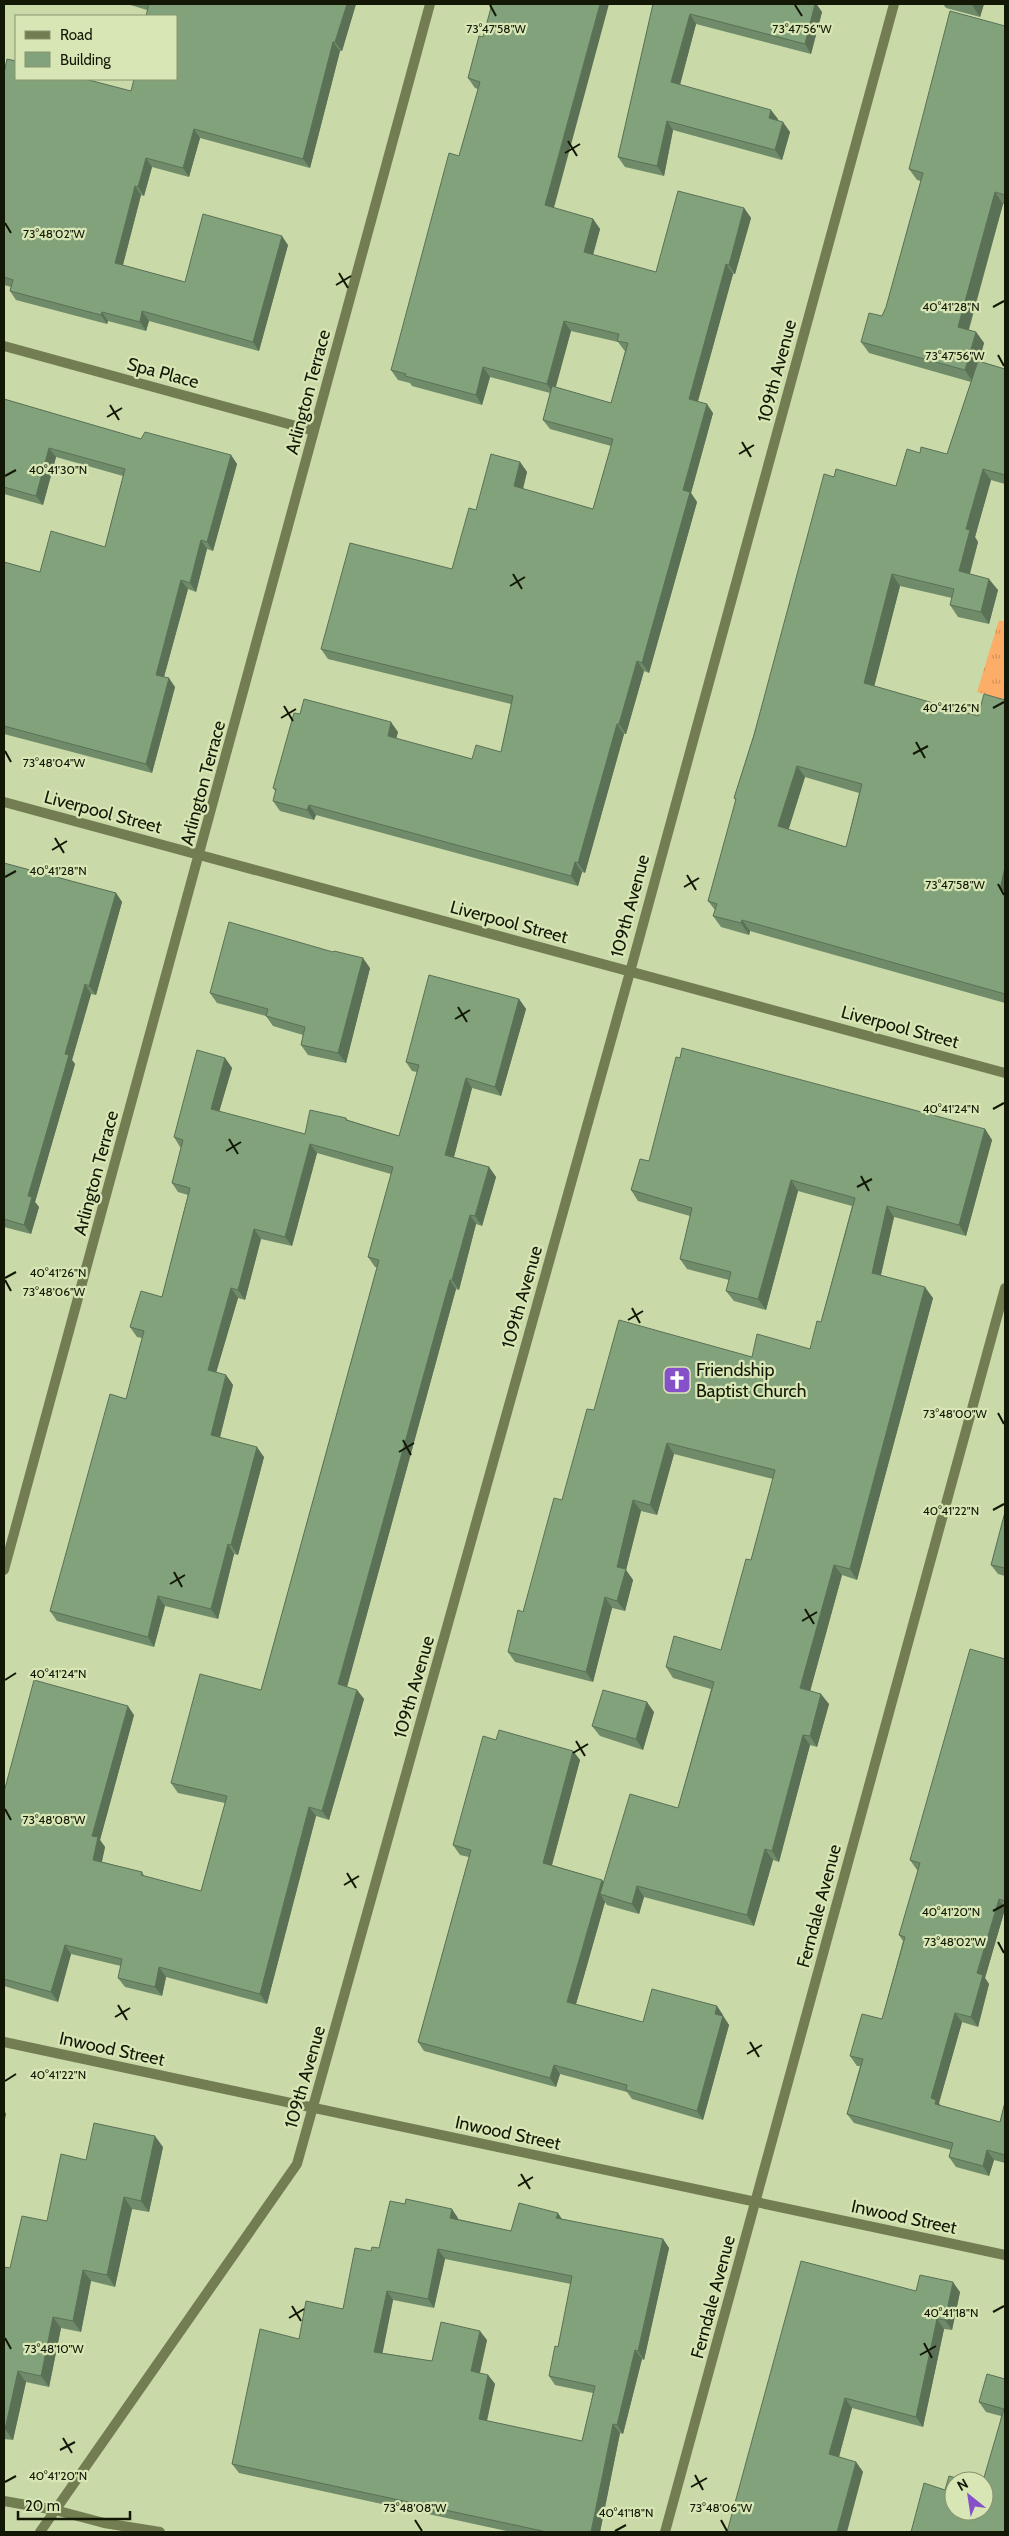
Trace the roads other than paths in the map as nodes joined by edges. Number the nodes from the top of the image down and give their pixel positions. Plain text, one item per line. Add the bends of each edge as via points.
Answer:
1 (430, 4) edge
2 (894, 4) edge
3 (4, 346) edge
4 (314, 431) junction
5 (4, 802) edge
6 (200, 854) junction
7 (630, 972) junction
8 (1005, 1073) edge
9 (1005, 1288) edge
10 (4, 1570) edge
11 (4, 2042) edge
12 (314, 2108) junction
13 (755, 2202) junction
14 (1005, 2255) edge
15 (4, 2501) edge
16 (56, 2510) junction
17 (40, 2532) edge
18 (160, 2532) edge
19 (665, 2532) edge

1 - 4 street, Arlington Terrace
2 - 7 street, 109th Avenue
3 - 4 street, Spa Place
4 - 6 street, Arlington Terrace
5 - 6 street, Liverpool Street
6 - 7 street, Liverpool Street
6 - 10 street, Arlington Terrace
7 - 8 street, Liverpool Street
7 - 12 street, 109th Avenue
9 - 13 street, Ferndale Avenue
11 - 12 street, Inwood Street
12 - 13 street, Inwood Street
12 - 16 street, 109th Avenue via 297,2164
13 - 14 street, Inwood Street
13 - 19 street, Ferndale Avenue
15 - 16 street
16 - 17 street, 109th Avenue
16 - 18 street via 104,2524

